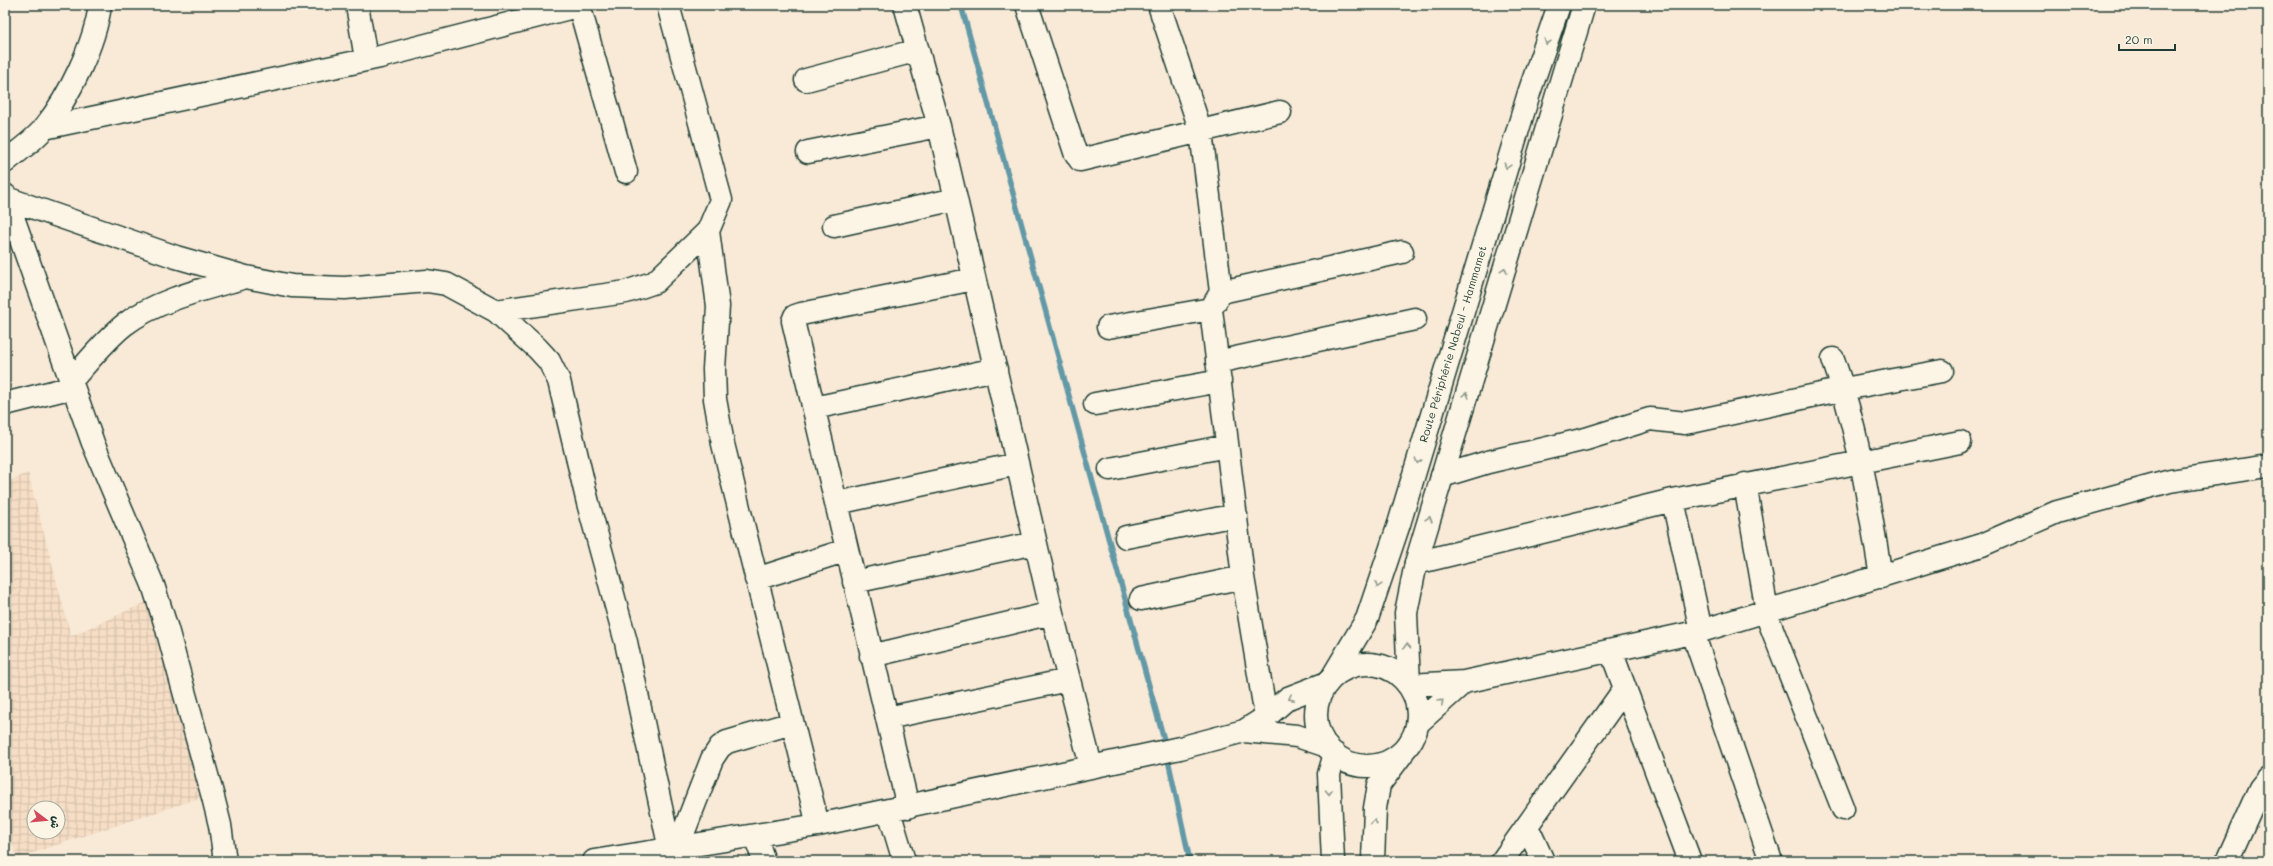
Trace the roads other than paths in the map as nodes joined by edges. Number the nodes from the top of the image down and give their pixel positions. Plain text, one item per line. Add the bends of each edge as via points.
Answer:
1 (100, 5) edge
2 (358, 5) edge
3 (580, 5) edge
4 (668, 5) edge
5 (905, 5) edge
6 (1027, 5) edge
7 (1159, 5) edge
8 (1559, 5) edge
9 (1584, 5) edge
10 (918, 50) junction
11 (366, 59) junction
12 (806, 80) dead end
13 (1280, 112) dead end
14 (939, 126) junction
15 (44, 128) junction
16 (1201, 132) junction
17 (808, 152) dead end
18 (5, 162) edge
19 (626, 172) dead end
20 (5, 196) edge
21 (956, 199) junction
22 (834, 226) dead end
23 (708, 231) junction
24 (1402, 252) dead end
25 (246, 277) junction
26 (974, 279) junction
27 (1216, 300) junction
28 (496, 310) junction
29 (1415, 319) dead end
30 (1108, 327) dead end
31 (1833, 359) dead end
32 (996, 369) junction
33 (1218, 371) junction
34 (1942, 371) dead end
35 (72, 384) junction
36 (1844, 389) junction
37 (5, 404) edge
38 (1095, 404) dead end
39 (814, 408) junction
40 (1960, 442) dead end
41 (1227, 446) junction
42 (1861, 460) junction
43 (1017, 464) junction
44 (2268, 466) edge
45 (1110, 469) dead end
46 (1442, 476) junction
47 (1744, 484) junction
48 (1673, 500) junction
49 (837, 503) junction
50 (1236, 515) junction
51 (1126, 537) dead end
52 (1035, 543) junction
53 (847, 550) junction
54 (1416, 563) junction
55 (1243, 577) junction
56 (1881, 577) junction
57 (756, 579) junction
58 (854, 582) junction
59 (1141, 599) dead end
60 (1766, 611) junction
61 (1052, 614) junction
62 (1697, 632) junction
63 (1611, 651) junction
64 (871, 656) junction
65 (1068, 680) junction
66 (1330, 680) junction
67 (1464, 682) junction
68 (1409, 685) junction
69 (1625, 688) junction
70 (1266, 717) junction
71 (886, 718) junction
72 (792, 723) junction
73 (1418, 723) junction
74 (1244, 731) junction
75 (1408, 744) junction
76 (1331, 750) junction
77 (1091, 766) junction
78 (2268, 778) edge
79 (898, 809) junction
80 (1843, 809) dead end
81 (818, 825) junction
82 (1527, 826) junction
83 (755, 836) junction
84 (673, 849) junction
85 (644, 858) edge
86 (225, 861) edge
87 (594, 861) edge
88 (764, 861) edge
89 (904, 861) edge
90 (1333, 861) edge
91 (1373, 861) edge
92 (1502, 861) edge
93 (1543, 861) edge
94 (1690, 861) edge
95 (1771, 861) edge
96 (2227, 861) edge

1 - 15 main road via 98,23 84,61
2 - 11 main road
3 - 11 main road
3 - 19 main road
4 - 23 main road via 722,200
5 - 10 main road
6 - 16 main road via 1077,158 1087,160
7 - 16 main road
8 -> 66 main road, Route Périphérie Nabeul - Hammamet via 1529,93 1399,524 1369,612
46 -> 9 main road
10 - 12 main road
10 - 14 main road
11 - 15 main road
13 - 16 main road
14 - 17 main road
14 - 21 main road
15 - 18 main road
16 - 27 main road
20 - 25 main road via 176,257
20 - 35 main road
21 - 22 main road
21 - 26 main road
23 - 28 main road via 656,282 626,292
23 - 57 main road via 718,306 714,369 716,400 723,444
24 - 27 main road
25 - 28 main road via 292,286 345,288 427,281 446,284
25 - 35 main road via 186,295 125,324 107,340
26 - 32 main road
26 - 39 main road via 795,316 794,327
27 - 30 main road
27 - 33 main road
28 - 84 main road via 549,361 559,381 588,504 626,642
29 - 33 main road
31 - 36 main road
32 - 39 main road
32 - 43 main road
33 - 38 main road
33 - 41 main road
34 - 36 main road
35 - 37 main road
35 - 86 main road via 93,443 153,585 215,804
36 - 42 main road
36 - 46 main road via 1690,422 1650,419
39 - 49 main road
40 - 42 main road
41 - 45 main road
41 - 50 main road
42 - 47 main road
42 - 56 main road
43 - 49 main road
43 - 52 main road
44 - 56 main road via 2170,481 2057,512 1982,545
54 -> 46 main road
47 - 48 main road
47 - 60 main road
48 - 54 main road
48 - 62 main road
49 - 53 main road
50 - 51 main road
50 - 55 main road
52 - 58 main road
52 - 61 main road
53 - 57 main road
53 - 58 main road
68 -> 54 main road via 1406,613
55 - 59 main road
55 - 70 main road
56 - 60 main road
57 - 72 main road
58 - 64 main road
60 - 62 main road
60 - 80 main road
61 - 64 main road
61 - 65 main road
62 - 63 main road
62 - 95 main road
63 - 67 main road
63 - 69 main road
64 - 71 main road
65 - 71 main road
65 - 77 main road
66 - 68 main road via 1348,667 1370,664 1397,673
66 -> 70 main road via 1288,698
66 - 76 main road via 1319,698 1316,715 1319,731
67 - 68 main road
73 -> 67 main road
68 - 73 main road via 1418,710
69 - 82 main road
69 - 94 main road
70 - 74 main road
71 - 79 main road
72 - 81 main road
72 - 84 main road via 740,736 720,747 712,759
73 - 75 main road
74 - 76 main road via 1297,736
74 - 77 main road via 1151,755
75 - 76 main road via 1397,756 1382,764 1366,766 1349,762
91 -> 75 main road via 1375,808 1379,785
76 -> 90 main road via 1328,774
77 - 79 main road
78 - 96 main road via 2260,788
79 - 81 main road
79 - 89 main road
81 - 83 main road
82 - 92 main road
82 - 93 main road
83 - 84 main road
83 - 88 main road
84 - 85 main road
85 - 87 main road

